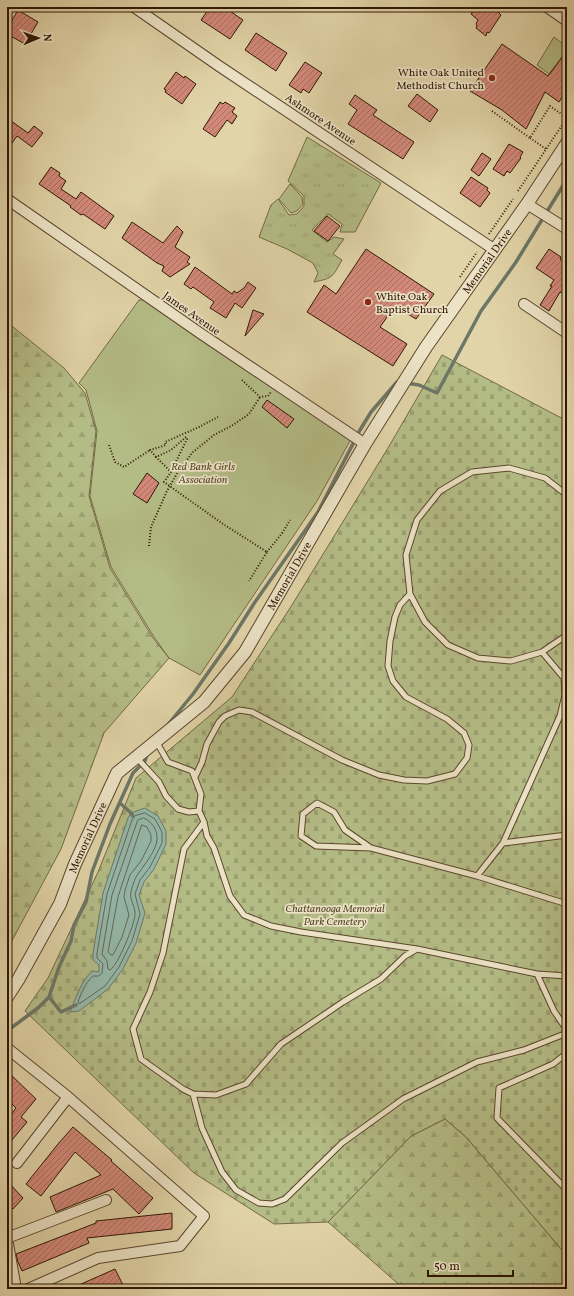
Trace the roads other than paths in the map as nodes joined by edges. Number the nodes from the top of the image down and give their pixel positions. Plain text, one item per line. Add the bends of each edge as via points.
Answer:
1 (134, 7) edge
2 (547, 7) edge
3 (567, 21) edge
4 (567, 143) edge
5 (7, 199) edge
6 (527, 204) junction
7 (567, 229) edge
8 (495, 250) junction
9 (524, 304) dead end
10 (567, 333) edge
11 (365, 444) junction
12 (567, 494) edge
13 (410, 594) junction
14 (567, 635) edge
15 (542, 652) junction
16 (565, 706) edge
17 (156, 742) junction
18 (136, 758) junction
19 (195, 777) junction
20 (199, 811) junction
21 (204, 822) junction
22 (567, 835) edge
23 (503, 842) junction
24 (371, 848) junction
25 (477, 876) junction
26 (567, 904) edge
27 (417, 949) junction
28 (537, 974) junction
29 (567, 976) edge
30 (7, 997) edge
31 (567, 1032) edge
32 (7, 1048) edge
33 (567, 1053) edge
34 (193, 1094) junction
35 (68, 1096) junction
36 (16, 1163) dead end
37 (567, 1190) edge
38 (106, 1200) dead end
39 (7, 1238) edge
40 (16, 1289) edge
41 (28, 1289) edge

1 - 8 street, Ashmore Avenue
2 - 3 street
4 - 6 street, Memorial Drive
5 - 11 street, James Avenue via 200,334
6 - 7 street
6 - 8 street, Memorial Drive
8 - 11 street, Memorial Drive via 426,347
9 - 10 street
11 - 17 street, Memorial Drive via 245,652 204,702
12 - 13 lane via 545,478 509,468 472,472 440,491 417,520 406,556
13 - 15 lane via 425,622 448,644 478,658 511,661
13 - 19 lane via 400,605 395,617 388,666 393,681 406,697 447,719 464,733 469,745 467,758 455,774 427,781 379,775 342,760 252,712 239,710 219,722 207,744
14 - 15 lane
15 - 16 lane via 564,678
16 - 23 lane
17 - 18 street, Memorial Drive
17 - 19 lane via 168,762 192,771
18 - 20 lane via 159,782 166,796 178,809 188,812
18 - 30 street, Memorial Drive via 117,773 75,864 60,904
19 - 20 lane via 201,794
20 - 21 lane
21 - 27 lane via 230,896 244,915 271,926 301,932
21 - 34 lane via 184,850 163,953 150,992 133,1029 141,1059
22 - 23 lane
23 - 25 lane
24 - 24 lane via 316,846 301,836 303,814 317,803 334,812 344,830
24 - 25 lane
25 - 26 lane
27 - 28 lane
27 - 34 lane via 405,956 381,979 281,1044 246,1084 216,1095
28 - 29 lane
28 - 31 lane
31 - 34 lane via 524,1050 477,1062 403,1099 342,1143 285,1199 272,1204 259,1203 236,1190 222,1172 202,1128
32 - 35 street
33 - 37 lane via 553,1064 499,1088 498,1118
35 - 36 street
35 - 41 street via 204,1216 180,1246 98,1258
38 - 39 street
39 - 40 street

